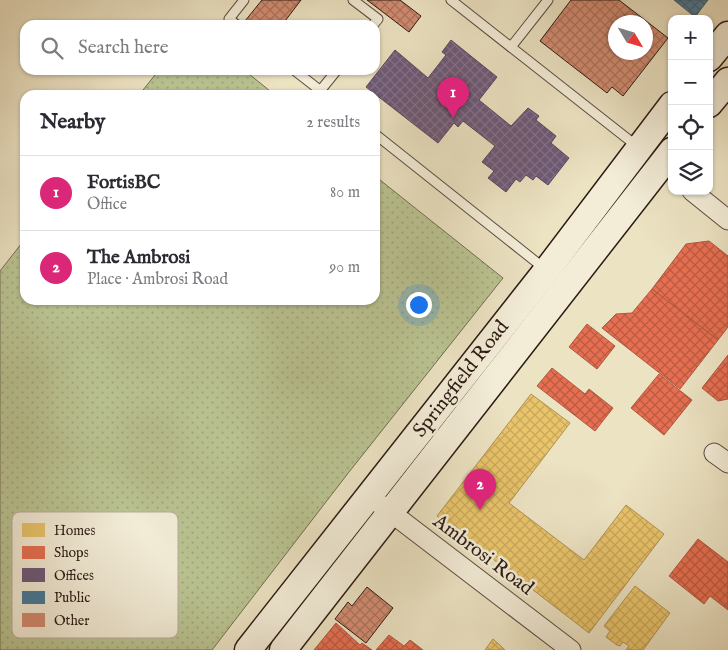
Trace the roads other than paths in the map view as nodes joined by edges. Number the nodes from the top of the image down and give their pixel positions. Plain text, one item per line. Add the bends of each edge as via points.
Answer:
1 (244, 0) edge
2 (353, 0) edge
3 (451, 0) edge
4 (548, 0) edge
5 (230, 20) edge
6 (377, 20) edge
7 (728, 35) edge
8 (512, 47) junction
9 (713, 53) edge
10 (300, 75) edge
11 (334, 75) edge
12 (728, 81) edge
13 (319, 90) edge
14 (325, 90) edge
15 (713, 99) edge
16 (668, 110) edge
17 (380, 138) edge
18 (638, 147) junction
19 (668, 163) edge
20 (697, 195) edge
21 (728, 220) edge
22 (547, 270) junction
23 (368, 496) junction
24 (390, 513) junction
25 (248, 650) edge
26 (282, 650) edge
27 (571, 650) edge

1 - 5 lane
2 - 6 lane
3 - 8 lane
4 - 8 lane
7 - 9 main road
8 - 18 lane
10 - 13 lane
11 - 14 lane
12 - 15 main road
16 - 18 main road, Springfield Road
17 - 22 lane
18 - 19 street
18 - 22 main road, Springfield Road
19 - 24 main road, Springfield Road
20 - 21 street
22 - 23 main road, Springfield Road
23 - 24 street, Ambrosi Road
23 - 25 main road, Springfield Road
24 - 26 main road, Springfield Road
24 - 27 street, Ambrosi Road

